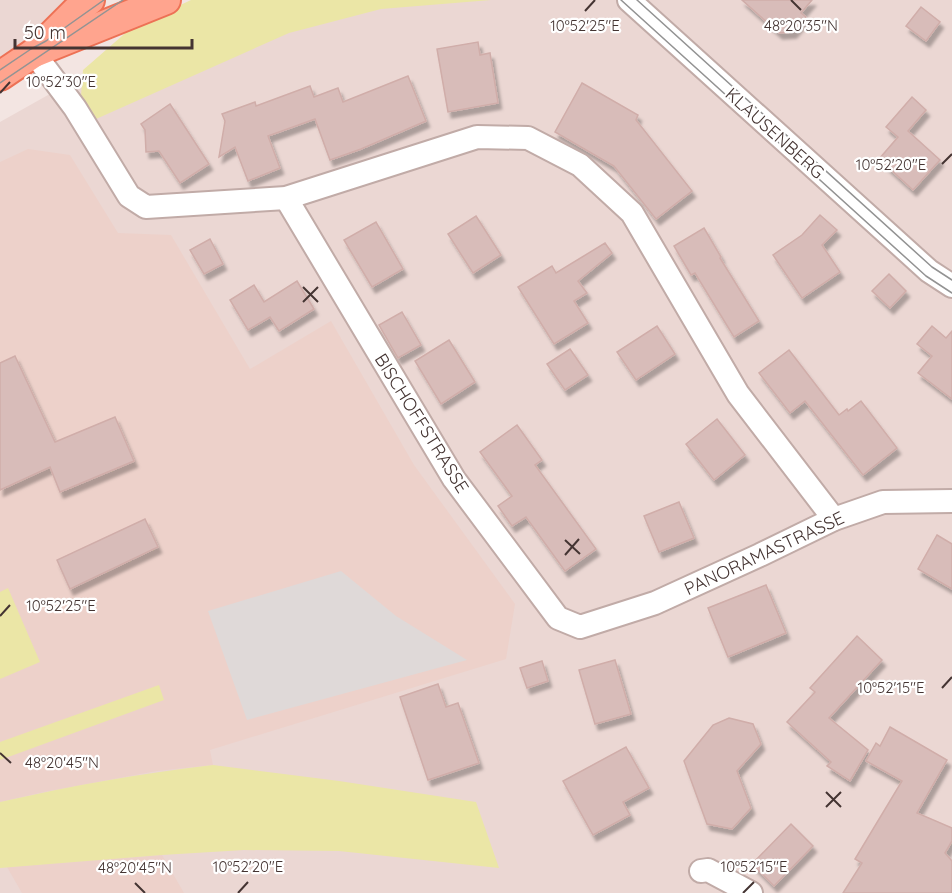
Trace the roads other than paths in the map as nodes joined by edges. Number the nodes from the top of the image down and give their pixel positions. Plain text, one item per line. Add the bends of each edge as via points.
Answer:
1 (90, 0) edge
2 (166, 0) edge
3 (629, 0) edge
4 (34, 53) junction
5 (0, 76) edge
6 (286, 198) junction
7 (952, 286) edge
8 (952, 501) edge
9 (834, 519) junction
10 (580, 627) joint
11 (701, 871) dead end
12 (751, 893) edge

1 - 4 main road
2 - 4 main road
3 - 7 street, KLAUSENBERG via 929,271
4 - 5 main road
4 - 6 street via 75,108 129,196 146,207
6 - 9 street via 477,137 528,138 580,165 632,213 738,394
6 - 10 street, BISCHOFFSTRASSE via 454,479 558,618
8 - 9 street, PANORAMASTRASSE via 883,502
9 - 10 street, PANORAMASTRASSE via 655,603
11 - 12 street via 708,870

